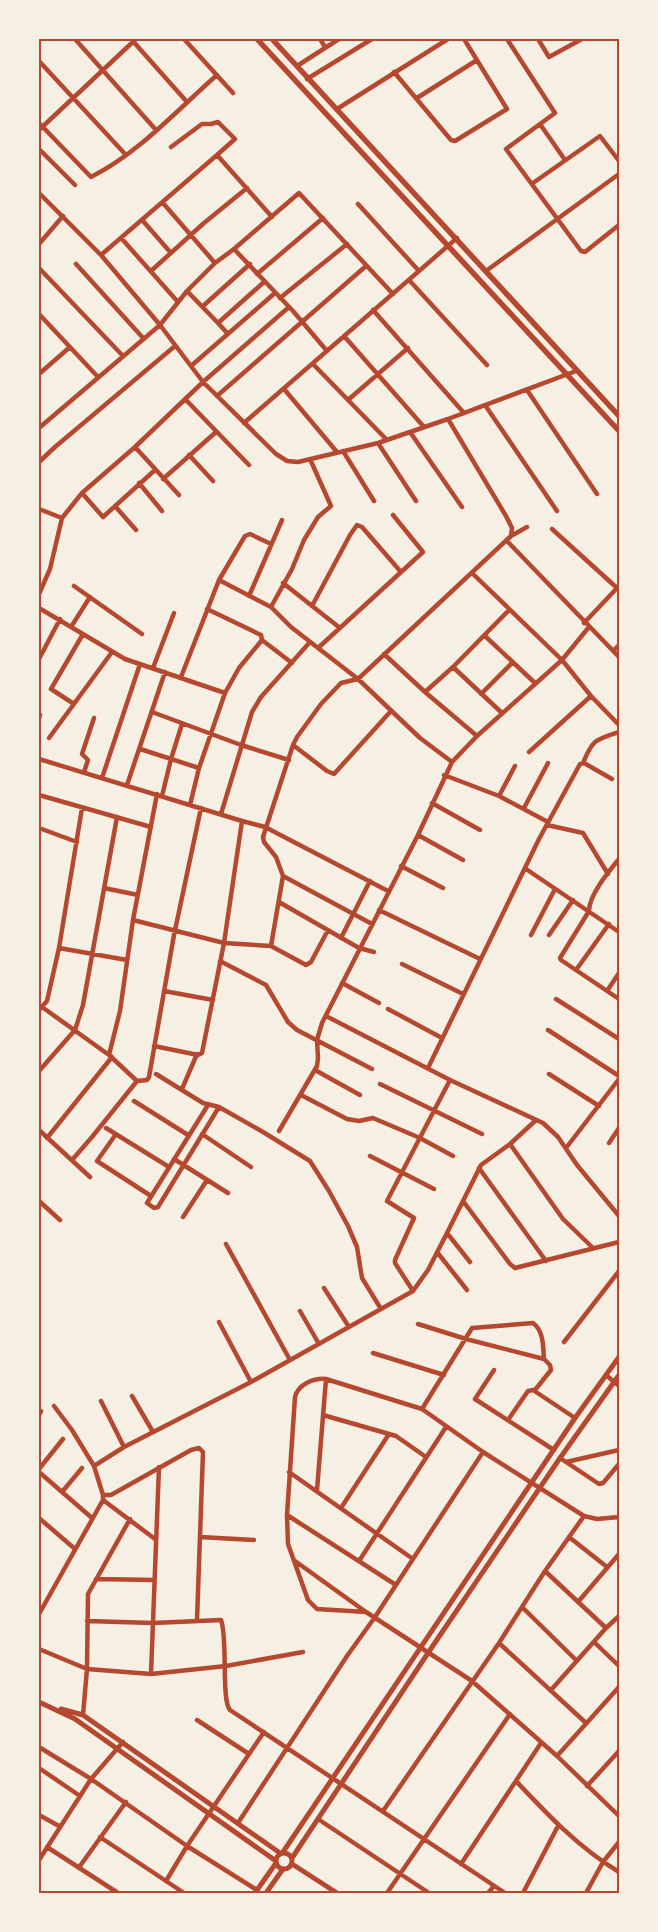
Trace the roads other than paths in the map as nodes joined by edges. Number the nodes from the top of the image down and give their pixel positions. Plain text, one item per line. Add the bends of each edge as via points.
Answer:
1 (75, 39) edge
2 (184, 39) edge
3 (257, 39) edge
4 (272, 39) edge
5 (320, 39) edge
6 (339, 39) edge
7 (372, 39) edge
8 (448, 39) edge
9 (464, 39) edge
10 (507, 39) edge
11 (538, 39) edge
12 (582, 39) edge
13 (134, 40) edge
14 (325, 47) junction
15 (477, 60) junction
16 (39, 61) edge
17 (297, 66) junction
18 (104, 69) junction
19 (394, 72) junction
20 (217, 75) junction
21 (307, 78) junction
22 (233, 93) dead end
23 (74, 97) junction
24 (417, 98) junction
25 (188, 102) junction
26 (337, 109) junction
27 (540, 124) junction
28 (40, 126) edge
29 (156, 130) junction
30 (171, 147) dead end
31 (39, 149) edge
32 (126, 155) junction
33 (217, 155) junction
34 (565, 160) junction
35 (619, 161) edge
36 (619, 174) edge
37 (533, 183) junction
38 (75, 185) dead end
39 (247, 188) junction
40 (39, 196) edge
41 (163, 203) junction
42 (358, 204) dead end
43 (63, 216) junction
44 (272, 217) junction
45 (323, 218) junction
46 (557, 220) junction
47 (143, 221) junction
48 (619, 225) edge
49 (192, 235) junction
50 (456, 238) junction
51 (122, 239) junction
52 (39, 244) edge
53 (347, 244) junction
54 (448, 246) junction
55 (234, 249) junction
56 (171, 253) junction
57 (101, 255) junction
58 (216, 263) junction
59 (76, 264) dead end
60 (250, 264) junction
61 (366, 266) junction
62 (39, 268) edge
63 (486, 270) junction
64 (150, 271) junction
65 (419, 271) junction
66 (257, 274) junction
67 (409, 280) junction
68 (264, 282) junction
69 (187, 290) junction
70 (275, 293) junction
71 (393, 294) junction
72 (280, 298) junction
73 (178, 302) junction
74 (203, 306) junction
75 (289, 307) junction
76 (373, 310) junction
77 (39, 314) edge
78 (302, 322) junction
79 (218, 323) junction
80 (160, 325) junction
81 (228, 334) junction
82 (344, 336) junction
83 (144, 340) junction
84 (175, 346) junction
85 (70, 347) junction
86 (408, 348) junction
87 (327, 351) junction
88 (124, 356) junction
89 (313, 364) junction
90 (487, 365) dead end
91 (191, 366) junction
92 (576, 371) junction
93 (39, 374) edge
94 (377, 374) junction
95 (567, 374) junction
96 (98, 377) junction
97 (203, 382) junction
98 (284, 389) junction
99 (527, 390) junction
100 (217, 396) junction
101 (186, 400) junction
102 (348, 400) junction
103 (485, 405) junction
104 (464, 413) junction
105 (619, 416) edge
106 (448, 419) junction
107 (244, 423) junction
108 (424, 427) junction
109 (39, 428) edge
110 (619, 431) edge
111 (216, 432) junction
112 (410, 432) junction
113 (386, 439) junction
114 (378, 442) junction
115 (135, 447) junction
116 (340, 452) junction
117 (189, 456) junction
118 (310, 459) junction
119 (39, 462) edge
120 (249, 465) dead end
121 (155, 470) junction
122 (163, 479) junction
123 (213, 481) dead end
124 (139, 483) junction
125 (82, 493) junction
126 (598, 494) dead end
127 (179, 495) dead end
128 (374, 501) dead end
129 (416, 501) dead end
130 (115, 506) junction
131 (462, 507) dead end
132 (39, 509) edge
133 (162, 511) dead end
134 (557, 511) dead end
135 (393, 515) dead end
136 (62, 518) junction
137 (282, 520) dead end
138 (527, 527) dead end
139 (552, 529) dead end
140 (136, 530) dead end
141 (511, 536) junction
142 (507, 541) junction
143 (271, 544) junction
144 (401, 572) junction
145 (472, 573) junction
146 (219, 580) junction
147 (283, 583) junction
148 (74, 586) dead end
149 (618, 587) edge
150 (39, 594) edge
151 (249, 596) junction
152 (90, 597) junction
153 (312, 606) junction
154 (270, 607) junction
155 (39, 608) edge
156 (207, 609) junction
157 (509, 610) junction
158 (174, 613) dead end
159 (60, 619) junction
160 (584, 623) junction
161 (71, 626) junction
162 (589, 627) junction
163 (340, 628) junction
164 (83, 634) junction
165 (142, 634) dead end
166 (485, 636) junction
167 (262, 640) junction
168 (310, 642) junction
169 (619, 645) edge
170 (318, 648) junction
171 (613, 651) junction
172 (112, 652) junction
173 (384, 654) junction
174 (619, 658) edge
175 (39, 659) edge
176 (562, 660) junction
177 (513, 662) junction
178 (292, 663) junction
179 (140, 664) junction
180 (453, 667) junction
181 (153, 668) junction
182 (166, 672) junction
183 (181, 677) junction
184 (358, 679) junction
185 (536, 684) junction
186 (425, 692) junction
187 (225, 693) junction
188 (481, 694) junction
189 (591, 696) junction
190 (74, 704) junction
191 (391, 711) junction
192 (152, 712) junction
193 (502, 713) junction
194 (94, 718) dead end
195 (182, 724) junction
196 (619, 725) edge
197 (619, 732) edge
198 (210, 734) junction
199 (477, 736) junction
200 (49, 738) dead end
201 (241, 745) junction
202 (293, 745) junction
203 (140, 749) junction
204 (529, 752) dead end
205 (39, 759) edge
206 (171, 759) junction
207 (289, 760) junction
208 (452, 762) junction
209 (583, 762) junction
210 (548, 763) dead end
211 (515, 766) dead end
212 (199, 768) junction
213 (84, 772) junction
214 (444, 775) junction
215 (102, 778) junction
216 (612, 779) dead end
217 (127, 785) junction
218 (39, 794) edge
219 (159, 795) junction
220 (499, 796) junction
221 (432, 803) junction
222 (190, 804) junction
223 (82, 808) junction
224 (202, 808) junction
225 (524, 808) junction
226 (221, 814) junction
227 (117, 817) junction
228 (242, 822) junction
229 (548, 823) junction
230 (151, 827) junction
231 (265, 827) junction
232 (39, 828) edge
233 (480, 830) dead end
234 (418, 835) junction
235 (77, 842) junction
236 (619, 859) edge
237 (463, 860) dead end
238 (401, 866) junction
239 (526, 869) junction
240 (608, 874) junction
241 (283, 876) junction
242 (370, 881) junction
243 (104, 888) junction
244 (444, 888) dead end
245 (555, 888) junction
246 (388, 891) junction
247 (138, 895) junction
248 (573, 900) junction
249 (279, 902) junction
250 (379, 910) junction
251 (589, 911) junction
252 (353, 914) junction
253 (133, 920) junction
254 (372, 924) junction
255 (609, 924) junction
256 (328, 930) junction
257 (175, 931) junction
258 (619, 932) edge
259 (531, 935) dead end
260 (549, 935) dead end
261 (341, 938) junction
262 (224, 943) junction
263 (271, 946) junction
264 (59, 948) junction
265 (360, 948) junction
266 (374, 952) dead end
267 (93, 954) junction
268 (480, 959) junction
269 (127, 960) junction
270 (220, 961) junction
271 (402, 964) dead end
272 (576, 970) junction
273 (619, 973) edge
274 (342, 983) junction
275 (164, 991) junction
276 (607, 991) junction
277 (463, 994) junction
278 (556, 999) dead end
279 (619, 999) edge
280 (213, 1000) junction
281 (379, 1003) dead end
282 (40, 1009) edge
283 (388, 1009) dead end
284 (326, 1016) junction
285 (75, 1030) junction
286 (548, 1030) dead end
287 (442, 1038) junction
288 (619, 1039) edge
289 (317, 1040) junction
290 (154, 1046) junction
291 (197, 1054) junction
292 (110, 1056) junction
293 (428, 1068) junction
294 (372, 1069) dead end
295 (314, 1070) junction
296 (39, 1071) edge
297 (156, 1074) dead end
298 (550, 1074) dead end
299 (619, 1077) edge
300 (450, 1080) junction
301 (137, 1081) junction
302 (380, 1084) dead end
303 (182, 1089) junction
304 (301, 1095) junction
305 (360, 1095) dead end
306 (134, 1101) dead end
307 (208, 1105) junction
308 (599, 1106) junction
309 (219, 1107) junction
310 (433, 1111) junction
311 (535, 1121) junction
312 (106, 1128) dead end
313 (619, 1128) edge
314 (39, 1130) edge
315 (279, 1131) dead end
316 (116, 1134) junction
317 (202, 1134) junction
318 (482, 1134) dead end
319 (188, 1135) junction
320 (47, 1138) junction
321 (420, 1138) junction
322 (609, 1143) dead end
323 (510, 1144) junction
324 (566, 1148) junction
325 (370, 1156) dead end
326 (453, 1156) dead end
327 (174, 1159) junction
328 (72, 1160) junction
329 (183, 1165) junction
330 (169, 1167) junction
331 (251, 1167) dead end
332 (479, 1168) junction
333 (402, 1172) junction
334 (90, 1177) dead end
335 (207, 1180) junction
336 (434, 1189) dead end
337 (228, 1193) dead end
338 (151, 1196) junction
339 (39, 1201) edge
340 (463, 1201) junction
341 (619, 1216) edge
342 (183, 1218) dead end
343 (60, 1220) dead end
344 (448, 1233) junction
345 (619, 1242) edge
346 (226, 1244) dead end
347 (593, 1248) junction
348 (437, 1252) junction
349 (546, 1261) junction
350 (470, 1262) dead end
351 (619, 1271) edge
352 (324, 1288) dead end
353 (467, 1290) dead end
354 (413, 1291) junction
355 (382, 1309) junction
356 (300, 1312) dead end
357 (219, 1322) dead end
358 (418, 1324) dead end
359 (349, 1327) junction
360 (466, 1339) junction
361 (564, 1342) dead end
362 (319, 1344) junction
363 (373, 1352) dead end
364 (619, 1357) edge
365 (544, 1359) junction
366 (290, 1360) junction
367 (494, 1370) dead end
368 (444, 1375) junction
369 (606, 1375) junction
370 (619, 1375) edge
371 (326, 1379) junction
372 (252, 1382) junction
373 (617, 1384) edge
374 (535, 1390) junction
375 (132, 1396) dead end
376 (101, 1401) dead end
377 (54, 1406) dead end
378 (422, 1409) junction
379 (323, 1415) junction
380 (575, 1418) junction
381 (508, 1420) junction
382 (446, 1427) junction
383 (154, 1432) junction
384 (389, 1434) junction
385 (63, 1439) dead end
386 (124, 1447) junction
387 (554, 1450) junction
388 (619, 1450) edge
389 (483, 1452) junction
390 (426, 1457) junction
391 (560, 1458) junction
392 (566, 1462) junction
393 (619, 1464) edge
394 (94, 1466) junction
395 (82, 1468) dead end
396 (159, 1468) junction
397 (39, 1471) edge
398 (289, 1472) junction
399 (533, 1483) junction
400 (540, 1488) junction
401 (317, 1490) junction
402 (62, 1492) junction
403 (103, 1497) junction
404 (341, 1508) junction
405 (287, 1514) junction
406 (584, 1516) junction
407 (619, 1517) edge
408 (39, 1518) edge
409 (92, 1518) junction
410 (130, 1519) junction
411 (376, 1533) junction
412 (200, 1537) junction
413 (569, 1537) junction
414 (155, 1540) junction
415 (254, 1540) dead end
416 (75, 1548) junction
417 (619, 1554) edge
418 (413, 1559) junction
419 (294, 1560) junction
420 (359, 1561) junction
421 (607, 1567) junction
422 (545, 1571) junction
423 (96, 1579) junction
424 (154, 1580) junction
425 (396, 1585) junction
426 (578, 1602) junction
427 (522, 1607) junction
428 (366, 1612) junction
429 (39, 1614) edge
430 (619, 1616) edge
431 (375, 1617) junction
432 (197, 1620) junction
433 (87, 1621) junction
434 (153, 1623) junction
435 (606, 1628) junction
436 (594, 1642) junction
437 (499, 1643) junction
438 (420, 1648) junction
439 (39, 1649) edge
440 (303, 1652) dead end
441 (428, 1653) junction
442 (577, 1661) junction
443 (226, 1666) junction
444 (619, 1666) edge
445 (88, 1669) junction
446 (151, 1674) junction
447 (472, 1681) junction
448 (619, 1687) edge
449 (551, 1690) junction
450 (39, 1702) edge
451 (55, 1709) junction
452 (510, 1714) junction
453 (83, 1715) junction
454 (198, 1720) dead end
455 (94, 1722) junction
456 (586, 1723) junction
457 (89, 1729) junction
458 (264, 1732) junction
459 (123, 1742) junction
460 (541, 1743) junction
461 (288, 1748) junction
462 (41, 1749) edge
463 (118, 1749) junction
464 (619, 1751) edge
465 (249, 1754) junction
466 (39, 1755) edge
467 (557, 1756) junction
468 (39, 1768) edge
469 (92, 1779) junction
470 (334, 1779) junction
471 (516, 1781) junction
472 (341, 1783) junction
473 (587, 1786) junction
474 (80, 1796) junction
475 (126, 1802) junction
476 (214, 1807) junction
477 (383, 1811) junction
478 (210, 1814) junction
479 (39, 1815) edge
480 (619, 1816) edge
481 (318, 1819) junction
482 (238, 1823) junction
483 (59, 1826) junction
484 (558, 1826) junction
485 (100, 1837) junction
486 (423, 1839) junction
487 (619, 1842) edge
488 (187, 1846) junction
489 (47, 1847) junction
490 (41, 1852) edge
491 (282, 1853) junction
492 (39, 1860) edge
493 (292, 1861) junction
494 (276, 1862) junction
495 (603, 1862) junction
496 (461, 1864) junction
497 (80, 1866) junction
498 (282, 1869) junction
499 (619, 1872) edge
500 (400, 1874) junction
501 (166, 1881) junction
502 (494, 1886) junction
503 (256, 1892) edge
504 (118, 1893) edge
505 (184, 1893) edge
506 (266, 1893) edge
507 (337, 1893) edge
508 (387, 1893) edge
509 (429, 1893) edge
510 (488, 1893) edge
511 (505, 1893) edge
512 (523, 1893) edge
513 (586, 1893) edge

1 - 18 street
2 - 20 street
3 - 54 main road
4 - 17 main road
5 - 14 street
6 - 14 street
7 - 21 street
8 - 19 street
9 - 15 street
10 - 27 street via 554,110 553,115
11 - 12 street via 549,57
13 - 18 street
13 - 25 street
14 - 17 street
15 - 24 street
15 - 24 street via 506,110 453,141
16 - 23 street
17 - 21 main road
18 - 23 street
18 - 29 street
19 - 24 street
19 - 26 street
20 - 22 street
20 - 25 street
21 - 26 main road
23 - 28 street
23 - 32 street
25 - 29 street
26 - 50 main road
27 - 34 street
27 - 37 street via 506,148
28 - 32 street via 91,177
29 - 32 street
30 - 33 street via 200,125 218,122 235,139
31 - 38 street
33 - 39 street
33 - 41 street
34 - 35 street via 601,136
34 - 37 street
36 - 46 street
37 - 46 street
39 - 44 street
39 - 49 street
40 - 43 street
41 - 47 street
41 - 49 street
42 - 65 street
43 - 52 street
43 - 57 street
44 - 45 street via 300,193
44 - 55 street
45 - 53 street
45 - 66 street
46 - 48 street via 583,252
46 - 63 street
47 - 51 street
47 - 56 street
49 - 56 street
49 - 58 street
50 - 54 street
50 - 63 main road
51 - 57 street
51 - 64 street
53 - 61 street
53 - 72 street
54 - 65 street
54 - 95 main road
55 - 58 street
55 - 60 street
56 - 64 street
57 - 80 street
58 - 69 street
59 - 83 street
60 - 66 street
60 - 74 street
61 - 71 street
61 - 78 street
62 - 88 street
63 - 92 main road
64 - 73 street
65 - 67 street
66 - 68 street
67 - 71 street
67 - 90 street
68 - 70 street
68 - 79 street
69 - 73 street
69 - 74 street
70 - 72 street
70 - 81 street
71 - 76 street
72 - 75 street
73 - 80 street
74 - 79 street
75 - 78 street
75 - 97 street
76 - 82 street
76 - 86 street
77 - 85 street
78 - 87 street
78 - 100 street
79 - 81 street
80 - 83 street
80 - 84 street
81 - 91 street
82 - 87 street
82 - 94 street
83 - 88 street
84 - 91 street
84 - 119 street
85 - 93 street
85 - 96 street
86 - 94 street
86 - 104 street
87 - 89 street
88 - 96 street
89 - 98 street
89 - 102 street
91 - 97 street
92 - 95 street
92 - 105 main road
94 - 102 street
94 - 108 street
95 - 99 street
95 - 110 main road
96 - 109 street
97 - 100 street
97 - 101 street
98 - 107 street
98 - 116 street
99 - 103 street
99 - 126 street
100 - 107 street
101 - 111 street
101 - 115 street
102 - 113 street
103 - 104 street
103 - 134 street
104 - 106 street
106 - 108 street
106 - 141 street via 506,516
107 - 118 street via 287,461
108 - 112 street
111 - 117 street
111 - 120 street
112 - 113 street
112 - 131 street
113 - 114 street
114 - 116 street
114 - 129 street
115 - 121 street
115 - 125 street
116 - 118 street
116 - 128 street
117 - 122 street
117 - 123 street
118 - 147 street via 331,506 318,517
121 - 122 street
121 - 124 street
122 - 127 street
124 - 130 street
124 - 133 street
125 - 130 street via 103,517
125 - 136 street
130 - 140 street
132 - 136 street
135 - 144 street via 423,552
136 - 150 street via 50,569
137 - 143 street
138 - 141 street
139 - 149 street
141 - 142 street
142 - 145 street
142 - 160 street
143 - 146 street via 250,534 245,536
143 - 151 street
144 - 153 street via 362,526 357,525
144 - 163 street
145 - 157 street
145 - 173 street
146 - 151 street
146 - 156 street
147 - 153 street
147 - 154 street
148 - 152 street
149 - 160 street
151 - 154 street
152 - 161 street
152 - 165 street
153 - 163 street
154 - 168 street
155 - 159 street
156 - 167 street via 261,635
156 - 183 street
157 - 166 street
157 - 176 street
158 - 181 street
159 - 161 street
159 - 175 street
160 - 162 street
161 - 164 street
162 - 171 street
162 - 176 street
163 - 170 street
164 - 172 street
164 - 190 street via 51,688
166 - 177 street
166 - 180 street
167 - 178 street
167 - 187 street via 238,668
168 - 170 street
168 - 178 street
169 - 171 street
170 - 184 street
171 - 174 street
172 - 179 street
172 - 190 street
173 - 184 street
173 - 186 street
176 - 185 street
176 - 189 street
177 - 185 street
177 - 188 street
178 - 201 street via 261,697 252,712
179 - 181 street
179 - 215 street
180 - 186 street
180 - 188 street
181 - 182 street
182 - 183 street
182 - 192 street
183 - 187 street
184 - 191 street
184 - 202 street via 341,683 321,704
185 - 193 street
186 - 199 street
187 - 198 street
188 - 193 street
189 - 196 street
189 - 204 street
190 - 200 street
191 - 202 street via 334,774
191 - 208 street
192 - 195 street
192 - 203 street
193 - 199 street
194 - 213 street via 82,754 88,760
195 - 198 street
195 - 206 street
197 - 209 street via 591,744
198 - 201 street
198 - 212 street
199 - 208 street
201 - 207 street
201 - 226 street
202 - 207 street
203 - 206 street
203 - 217 street
205 - 213 street
206 - 212 street
206 - 219 street
207 - 231 street
208 - 214 street
209 - 216 street
209 - 229 street
210 - 225 street
211 - 220 street
212 - 222 street
213 - 215 street
214 - 220 street
214 - 221 street
215 - 217 street
217 - 219 street
218 - 223 street
219 - 222 street
219 - 230 street
220 - 225 street
221 - 233 street
221 - 234 street
222 - 224 street
223 - 227 street
223 - 235 street
224 - 226 street
224 - 257 street
225 - 229 street
226 - 228 street
227 - 230 street
227 - 243 street
228 - 231 street
228 - 262 street
229 - 239 street
229 - 240 street via 583,833
230 - 247 street
231 - 241 street via 264,842 276,858
231 - 242 street
232 - 235 street
234 - 237 street
234 - 238 street
235 - 264 street
236 - 240 street
238 - 244 street
238 - 246 street
239 - 245 street
239 - 268 street
240 - 251 street via 589,904
241 - 249 street
241 - 252 street
242 - 246 street
242 - 252 street
243 - 247 street
243 - 267 street
245 - 248 street
245 - 259 street
246 - 250 street
247 - 253 street
248 - 251 street
248 - 260 street
249 - 256 street
249 - 263 street
250 - 254 street
250 - 268 street
251 - 255 street
251 - 272 street via 560,958
252 - 254 street
252 - 261 street
253 - 257 street
253 - 269 street
254 - 265 street
255 - 258 street
255 - 272 street
256 - 261 street
256 - 263 street via 308,965
257 - 262 street
257 - 275 street
261 - 265 street
262 - 263 street
262 - 270 street
264 - 267 street
264 - 282 street via 47,1001
265 - 266 street
265 - 274 street
267 - 269 street
267 - 285 street
268 - 277 street
269 - 292 street
270 - 280 street
270 - 289 street via 262,982 288,1022
271 - 277 street
272 - 276 street
273 - 276 street
274 - 281 street
274 - 284 street
275 - 280 street
275 - 290 street
276 - 279 street
277 - 287 street
278 - 288 street
280 - 291 street via 202,1053
282 - 285 street
283 - 287 street
284 - 289 street
284 - 293 street
285 - 292 street
285 - 296 street
286 - 299 street
287 - 293 street
289 - 294 street
289 - 295 street via 318,1058
290 - 291 street
290 - 301 street via 149,1077 142,1082
291 - 303 street
292 - 301 street
292 - 320 street
293 - 300 street
295 - 304 street
295 - 305 street
297 - 303 street
298 - 308 street
299 - 308 street
300 - 310 street
300 - 311 street
301 - 328 street
302 - 310 street
303 - 307 street
304 - 315 street
304 - 321 street via 347,1119 374,1118
306 - 319 street
307 - 309 street
307 - 319 street
308 - 324 street
309 - 317 street
309 - 355 street via 310,1161 348,1226 362,1278
310 - 318 street
310 - 321 street
311 - 323 street
311 - 324 street via 550,1129
312 - 316 street
313 - 322 street
314 - 320 street
316 - 330 street
316 - 338 street via 97,1161
317 - 329 street
317 - 331 street
319 - 327 street
320 - 328 street
321 - 326 street
321 - 333 street
323 - 332 street
323 - 347 street via 563,1219
324 - 341 street
325 - 333 street
327 - 329 street
327 - 330 street
328 - 334 street
329 - 335 street
329 - 338 street via 156,1208 147,1203
330 - 338 street
332 - 340 street
332 - 349 street
333 - 336 street
333 - 354 street via 386,1202 414,1218 395,1260
335 - 337 street
335 - 342 street
339 - 343 street
340 - 344 street
340 - 349 street via 512,1266
344 - 348 street
344 - 350 street
345 - 347 street
346 - 366 street
347 - 349 street
348 - 353 street
348 - 354 street
351 - 361 street
352 - 359 street
354 - 355 street
355 - 359 street
356 - 362 street
357 - 372 street
358 - 360 street
359 - 362 street
360 - 365 street
360 - 365 street via 472,1328 533,1323 543,1342
360 - 368 street
362 - 366 street
363 - 368 street
364 - 369 street
365 - 374 street via 552,1370
366 - 372 street
367 - 381 street via 475,1398
368 - 378 street
369 - 373 street
369 - 380 street
370 - 373 street
371 - 378 street
371 - 379 street
371 - 398 street via 312,1380 296,1392
372 - 383 street
373 - 391 street
374 - 380 street
374 - 381 street via 528,1391
375 - 383 street
376 - 386 street
377 - 394 street
378 - 382 street
379 - 384 street
379 - 401 street
380 - 387 street
381 - 387 street
382 - 389 street
382 - 390 street
383 - 386 street
384 - 390 street
384 - 404 street
385 - 397 street
386 - 394 street
387 - 399 street
388 - 392 street
389 - 399 street
389 - 418 street
390 - 411 street
391 - 392 street
391 - 400 street
392 - 393 street via 600,1484
394 - 403 street
395 - 402 street
396 - 403 street
396 - 412 street via 196,1448 203,1452
396 - 414 street
397 - 402 street
398 - 401 street
398 - 405 street
399 - 400 street
399 - 438 street
400 - 406 street
400 - 441 street
401 - 404 street
402 - 409 street
403 - 409 street
403 - 410 street
404 - 411 street
405 - 419 street via 288,1544
405 - 420 street
406 - 407 street via 597,1519
406 - 413 street
408 - 416 street
409 - 416 street
410 - 414 street
410 - 423 street
411 - 418 street
411 - 420 street
412 - 415 street
412 - 432 street
413 - 421 street
413 - 422 street
414 - 424 street
416 - 429 street
417 - 421 street
418 - 425 street
419 - 428 street
419 - 428 street via 312,1606
420 - 425 street
421 - 426 street
422 - 426 street
422 - 427 street
423 - 424 street
423 - 433 street via 88,1594
424 - 434 street
425 - 431 street
426 - 435 street
427 - 437 street
427 - 442 street
428 - 431 street
430 - 435 street
431 - 438 street
431 - 461 street
432 - 434 street
432 - 443 street via 222,1621
433 - 434 street
433 - 445 street
434 - 446 street
435 - 436 street
436 - 442 street
436 - 444 street
437 - 447 street
437 - 449 street
438 - 441 street
438 - 470 street
439 - 445 street
440 - 443 street
441 - 447 street
441 - 472 street
442 - 449 street
443 - 446 street
443 - 458 street via 227,1707
445 - 446 street
445 - 453 street
447 - 452 street
447 - 477 street
448 - 456 street
449 - 456 street
450 - 451 street
451 - 453 street
451 - 457 street
452 - 460 street
452 - 486 street
453 - 455 street
454 - 465 street
455 - 457 street
455 - 459 street
456 - 467 street
457 - 463 street
458 - 461 street
458 - 465 street
459 - 463 street
459 - 476 street
460 - 467 street
460 - 471 street
461 - 470 street
461 - 482 street
462 - 466 street
462 - 469 street
463 - 469 street
463 - 478 street
464 - 473 street
465 - 476 street
467 - 473 street
468 - 474 street
469 - 474 street
469 - 475 street
470 - 472 street
470 - 491 street
471 - 484 street
471 - 496 street
472 - 477 street
472 - 481 street
473 - 480 street
474 - 483 street
475 - 485 street
475 - 488 street
476 - 478 street
476 - 482 street
477 - 486 street
478 - 488 street
478 - 494 street
479 - 483 street
481 - 493 street
481 - 500 street
482 - 491 street
483 - 489 street
484 - 495 street
484 - 512 street
485 - 497 street
485 - 501 street
486 - 496 street
486 - 500 street
487 - 495 street
488 - 501 street
488 - 503 street
489 - 490 street
489 - 497 street
490 - 492 street
491 - 493 street via 289,1854
491 - 494 street
493 - 498 street via 288,1868
493 - 507 street
494 - 498 street
494 - 503 street
495 - 499 street
495 - 513 street
496 - 502 street
497 - 504 street
498 - 506 street
500 - 508 street
500 - 509 street
501 - 505 street
502 - 510 street
502 - 511 street

